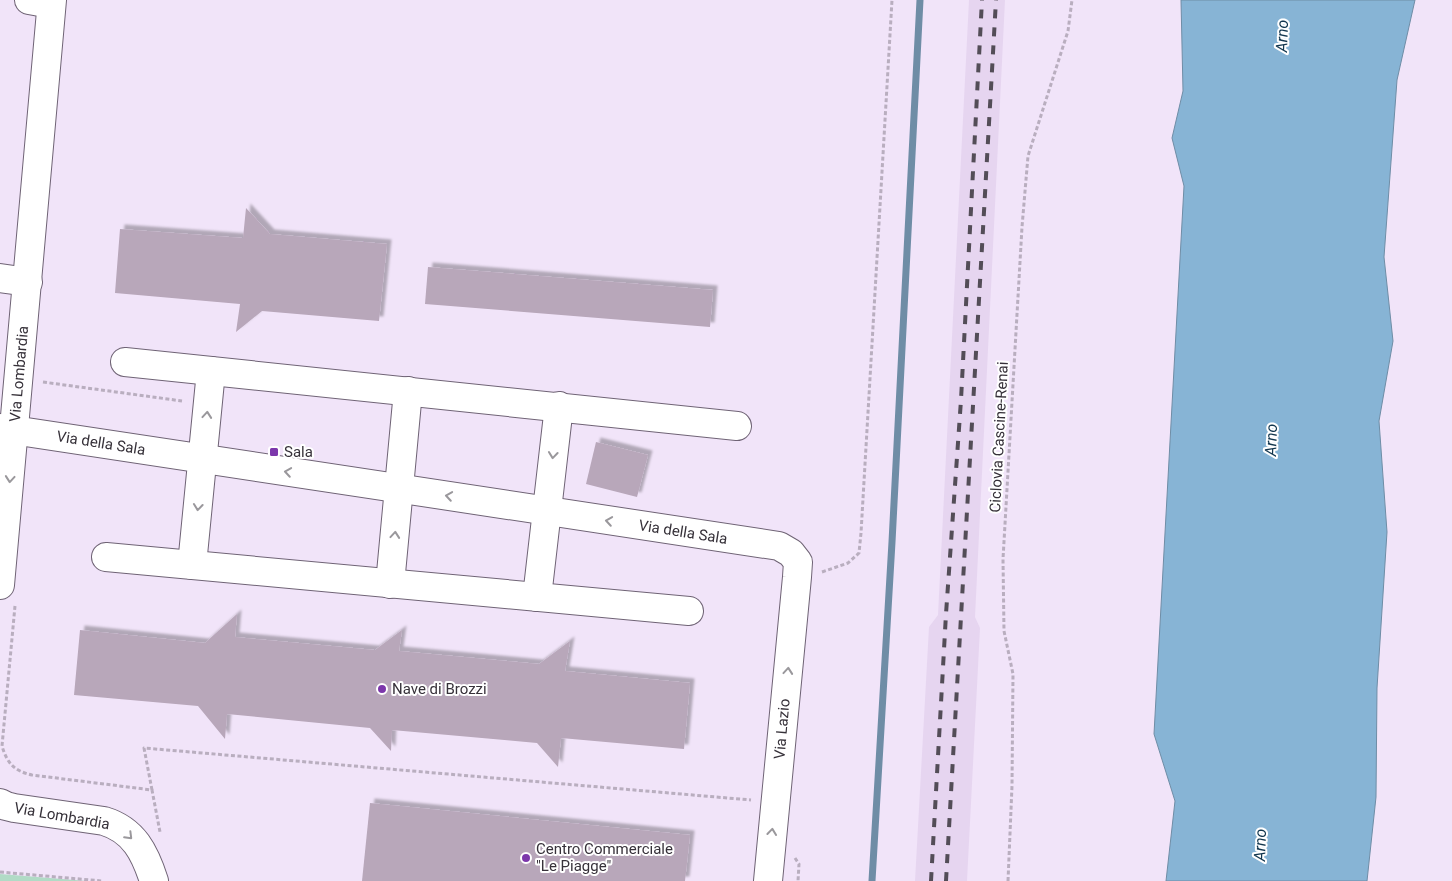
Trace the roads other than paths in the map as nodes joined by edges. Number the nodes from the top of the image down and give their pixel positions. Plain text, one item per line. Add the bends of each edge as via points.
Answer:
1 (44, 1) edge
2 (0, 278) edge
3 (28, 282) junction
4 (125, 362) dead end
5 (211, 371) junction
6 (408, 391) junction
7 (559, 406) junction
8 (737, 426) dead end
9 (7, 429) edge
10 (202, 459) junction
11 (399, 488) junction
12 (547, 511) junction
13 (106, 557) dead end
14 (192, 565) junction
15 (796, 577) joint
16 (390, 584) junction
17 (8, 592) edge
18 (536, 597) junction
19 (688, 611) dead end
20 (0, 803) edge
21 (154, 881) edge
22 (768, 881) edge

1 - 3 street, Via Lombardia
2 - 3 street
3 - 9 street, Via Lombardia
4 - 5 street
5 - 6 street
10 -> 5 street
6 - 7 street
6 - 11 street
7 - 8 street
7 -> 12 street
9 - 10 street, Via della Sala
9 -> 17 street, Via Lombardia
11 -> 10 street, Via della Sala
10 -> 14 street
12 -> 11 street, Via della Sala
16 -> 11 street
15 -> 12 street, Via della Sala via 798,562 791,553 778,546
12 - 18 street
13 - 14 street
14 - 16 street
22 -> 15 street, Via Lazio
16 - 18 street
18 - 19 street
20 -> 21 street, Via Lombardia via 116,825 139,846

